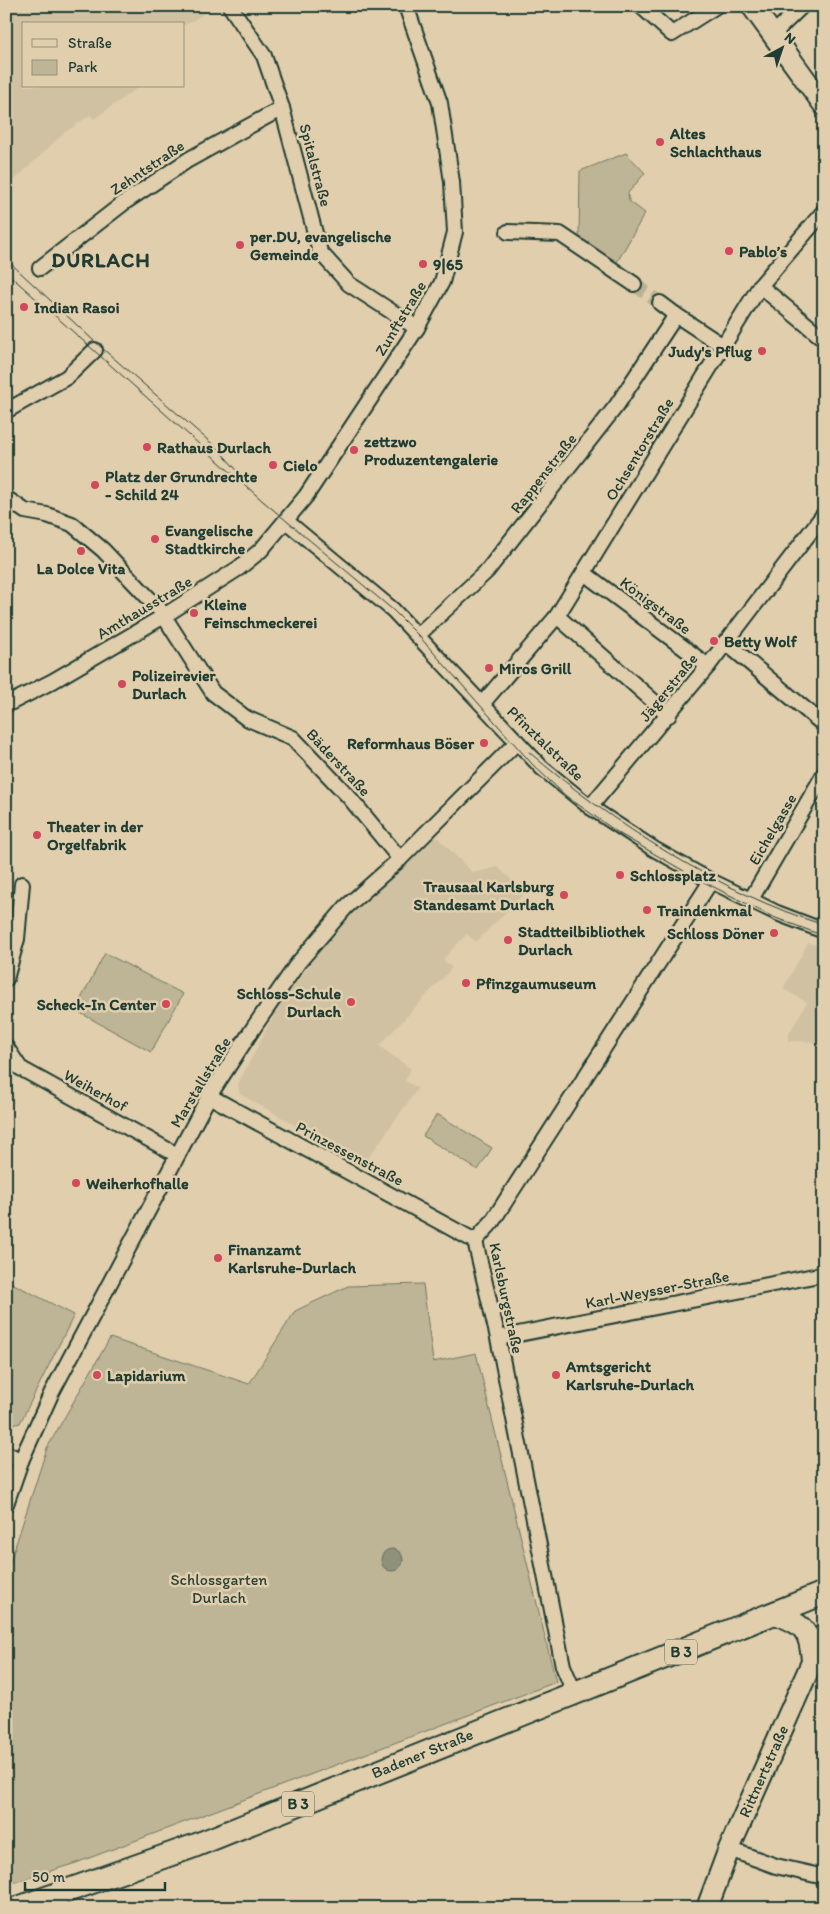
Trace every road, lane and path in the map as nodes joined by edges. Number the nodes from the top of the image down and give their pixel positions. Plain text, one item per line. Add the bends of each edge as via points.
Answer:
1 (230, 6) edge
2 (406, 6) edge
3 (641, 6) edge
4 (716, 6) edge
5 (752, 6) edge
6 (802, 6) edge
7 (773, 34) junction
8 (824, 105) edge
9 (282, 108) junction
10 (824, 211) edge
11 (508, 232) dead end
12 (40, 268) dead end
13 (634, 284) tunnel mouth
14 (760, 286) junction
15 (660, 304) tunnel mouth
16 (676, 315) junction
17 (417, 328) junction
18 (824, 339) edge
19 (723, 346) junction
20 (95, 350) dead end
21 (6, 411) edge
22 (6, 498) edge
23 (824, 514) edge
24 (286, 521) junction
25 (584, 572) junction
26 (164, 616) junction
27 (556, 616) junction
28 (418, 635) junction
29 (725, 642) junction
30 (708, 666) junction
31 (482, 704) junction
32 (6, 705) edge
33 (668, 715) junction
34 (824, 725) edge
35 (517, 742) junction
36 (824, 774) edge
37 (590, 807) junction
38 (400, 859) junction
39 (711, 881) junction
40 (22, 884) dead end
41 (750, 901) junction
42 (824, 931) edge
43 (6, 979) edge
44 (6, 1047) edge
45 (209, 1096) junction
46 (177, 1155) junction
47 (475, 1241) junction
48 (824, 1274) edge
49 (498, 1338) junction
50 (6, 1453) edge
51 (21, 1461) junction
52 (6, 1504) edge
53 (824, 1593) edge
54 (773, 1613) junction
55 (824, 1635) edge
56 (812, 1661) junction
57 (575, 1694) junction
58 (729, 1849) junction
59 (824, 1877) edge
60 (18, 1908) edge
61 (707, 1908) edge

1 - 9 street, Spitalstraße via 264,56
2 - 17 street, Zunftstraße via 440,103 452,182 455,232 442,282
3 - 4 street via 672,34
5 - 7 street
6 - 7 street
7 - 8 street
9 - 12 street, Zehntstraße via 188,160 125,202
9 - 17 street, Spitalstraße via 320,252 349,284
10 - 14 street, Ochsentorstraße
11 - 13 street via 560,234
14 - 18 street
14 - 19 street, Ochsentorstraße
15 - 16 street
16 - 19 street
16 - 28 street, Rappenstraße via 617,405 487,571
17 - 24 street, Zunftstraße via 306,496
19 - 25 street, Ochsentorstraße
20 - 21 street via 67,377
22 - 26 street, Bäderstraße via 26,512 72,524 104,550
23 - 29 street, Jägerstraße
24 - 26 street, Amthausstraße via 244,565
24 - 28 street, Pfinztalstraße via 359,580
25 - 27 street, Ochsentorstraße
25 - 30 street, Königstraße
26 - 32 street, Amthausstraße
26 - 38 street, Bäderstraße via 213,693 246,718 293,738
27 - 31 street, Ochsentorstraße
27 - 33 street
28 - 31 street, Pfinztalstraße via 463,694
29 - 30 street, Jägerstraße
29 - 34 street
30 - 33 street, Jägerstraße
31 - 35 street, Pfinztalstraße
33 - 37 street, Jägerstraße
35 - 37 street, Pfinztalstraße via 542,768
35 - 38 street, Marstallstraße
36 - 41 street, Eichelgasse
37 - 39 street, Pfinztalstraße
38 - 45 street, Marstallstraße via 346,908 298,963
39 - 41 street, Pfinztalstraße
39 - 47 street, Karlsburgstraße via 492,1222
40 - 43 street via 16,939
41 - 42 street, Pfinztalstraße
44 - 46 street, Weiherhof via 20,1068
45 - 46 street, Marstallstraße
45 - 47 street, Prinzessenstraße
46 - 51 street, Marstallstraße via 51,1394
47 - 49 street, Karlsburgstraße
48 - 49 street, Karl-Weysser-Straße
49 - 57 street, Karlsburgstraße via 563,1666
50 - 51 street
51 - 52 street, Marstallstraße
53 - 54 main road, Badener Straße / B 3
54 - 56 street via 800,1625 806,1632 810,1638
54 - 57 main road, Badener Straße / B 3
55 - 56 street, Rittnertstraße
56 - 58 street, Rittnertstraße
57 - 60 main road, Badener Straße / B 3 via 543,1704 194,1846
58 - 59 street via 776,1866
58 - 61 street, Rittnertstraße

